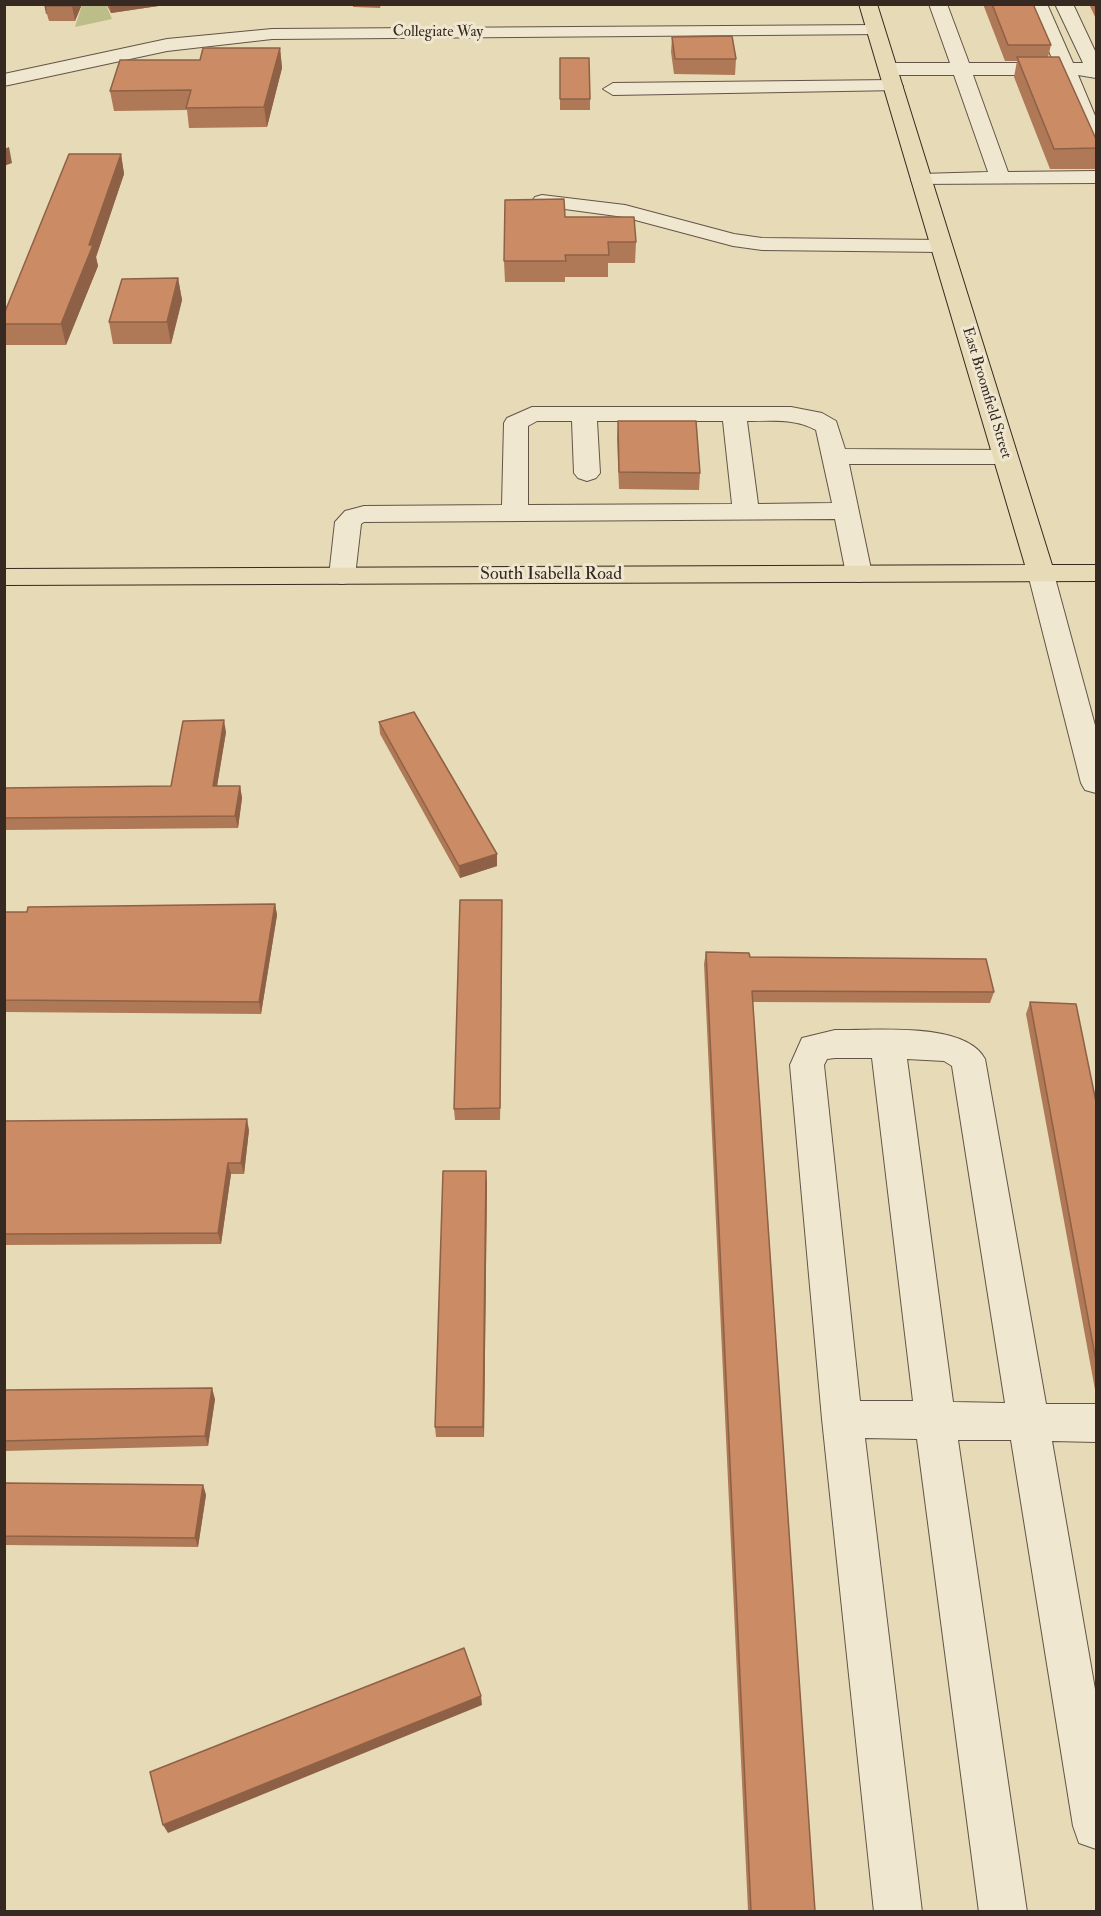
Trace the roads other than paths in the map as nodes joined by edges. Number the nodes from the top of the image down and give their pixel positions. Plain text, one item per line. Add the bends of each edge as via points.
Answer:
1 (868, 4) edge
2 (938, 4) edge
3 (1038, 4) edge
4 (1064, 4) edge
5 (876, 30) junction
6 (1066, 72) junction
7 (1096, 72) edge
8 (961, 73) junction
9 (890, 77) junction
10 (4, 80) edge
11 (613, 89) dead end
12 (1096, 140) edge
13 (1096, 177) edge
14 (994, 178) junction
15 (921, 180) junction
16 (542, 201) edge
17 (941, 246) junction
18 (584, 414) junction
19 (734, 414) junction
20 (835, 456) junction
21 (1006, 457) junction
22 (587, 473) dead end
23 (515, 503) junction
24 (846, 511) junction
25 (746, 512) junction
26 (1096, 573) edge
27 (859, 574) junction
28 (1041, 574) junction
29 (342, 576) junction
30 (4, 577) edge
31 (1096, 783) edge
32 (888, 1045) junction
33 (842, 1419) junction
34 (935, 1420) junction
35 (1030, 1421) junction
36 (1096, 1423) edge
37 (1096, 1826) edge
38 (898, 1911) edge
39 (1003, 1911) edge

1 - 5 main road, East Broomfield Street
2 - 8 street
3 - 6 street
4 - 7 street
5 - 9 main road, East Broomfield Street
5 - 10 street, Collegiate Way via 272,34 166,45
6 - 7 street
6 - 8 street
6 - 12 street
8 - 9 street
8 - 14 street via 999,175
9 - 11 street
9 - 15 main road, East Broomfield Street
13 - 14 street
14 - 15 street
15 - 17 main road, East Broomfield Street
16 - 17 street via 625,211 762,244
17 - 21 main road, East Broomfield Street
18 - 19 street
18 - 22 street
18 - 23 street via 532,414 516,423
19 - 20 street via 813,418 826,426
19 - 25 street
20 - 21 street
20 - 24 street
21 - 28 main road, East Broomfield Street
23 - 25 street
23 - 29 street via 354,516 348,522
24 - 25 street
24 - 27 street
26 - 28 main road, South Isabella Road
27 - 28 main road, South Isabella Road
27 - 29 main road, South Isabella Road
28 - 31 street, East Broomfield Street
29 - 30 main road, South Isabella Road
32 - 33 street via 835,1044 814,1048 807,1065
32 - 34 street
32 - 35 street via 951,1048 968,1059
33 - 34 street
33 - 38 street
34 - 35 street
34 - 39 street
35 - 36 street
35 - 37 street

